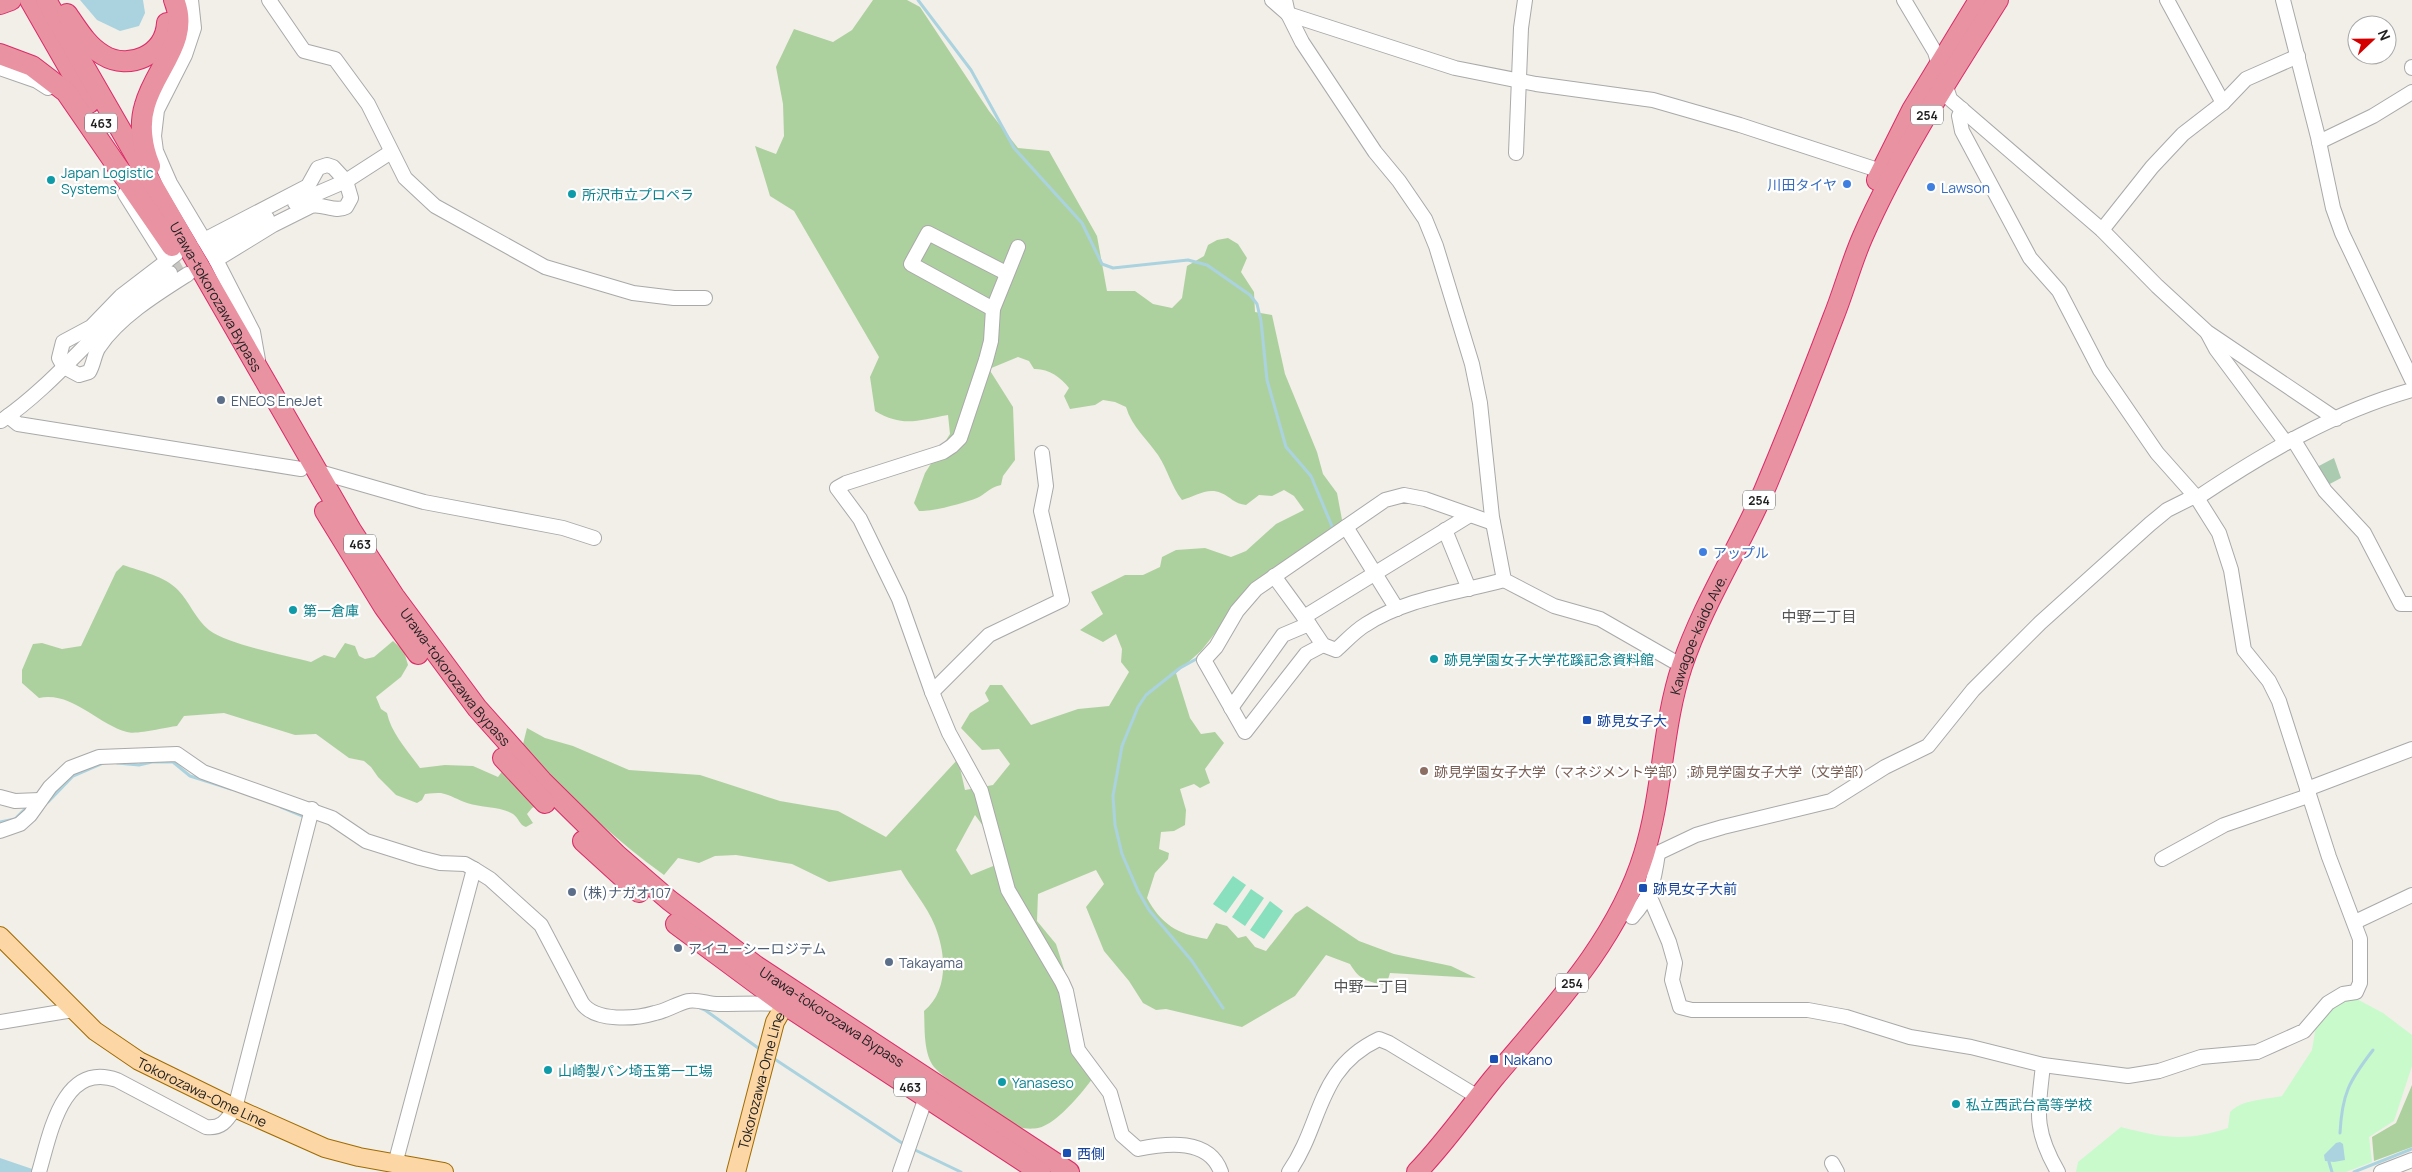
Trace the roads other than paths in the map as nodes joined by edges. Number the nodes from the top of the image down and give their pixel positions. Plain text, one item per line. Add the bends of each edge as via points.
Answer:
1 (29, 0) edge
2 (57, 0) edge
3 (161, 0) edge
4 (269, 0) edge
5 (1272, 0) edge
6 (1285, 0) edge
7 (1525, 0) edge
8 (1904, 0) edge
9 (1979, 0) edge
10 (1998, 0) edge
11 (2167, 0) edge
12 (2283, 0) edge
13 (190, 1) edge
14 (0, 4) edge
15 (1288, 14) junction
16 (0, 54) edge
17 (2298, 56) junction
18 (1939, 65) junction
19 (0, 68) edge
20 (15, 72) junction
21 (0, 78) edge
22 (1519, 80) junction
23 (1945, 85) junction
24 (2412, 92) edge
25 (2223, 103) junction
26 (1962, 109) junction
27 (2319, 142) junction
28 (391, 152) junction
29 (1516, 152) dead end
30 (1881, 171) junction
31 (346, 181) junction
32 (2102, 230) junction
33 (1864, 234) junction
34 (1018, 247) dead end
35 (211, 250) junction
36 (175, 262) junction
37 (1006, 273) junction
38 (705, 298) dead end
39 (221, 306) junction
40 (993, 309) junction
41 (2207, 332) junction
42 (64, 367) junction
43 (260, 373) junction
44 (2412, 380) edge
45 (2412, 390) edge
46 (4, 419) edge
47 (2336, 419) junction
48 (2290, 441) junction
49 (1042, 453) dead end
50 (308, 470) junction
51 (2196, 497) junction
52 (1470, 515) junction
53 (1493, 523) junction
54 (1346, 527) junction
55 (1445, 530) junction
56 (594, 538) dead end
57 (1375, 573) junction
58 (1274, 576) junction
59 (1504, 580) junction
60 (1469, 590) junction
61 (2412, 604) edge
62 (1398, 610) junction
63 (1307, 621) junction
64 (1323, 645) junction
65 (1682, 666) junction
66 (932, 692) junction
67 (1231, 708) junction
68 (2412, 749) edge
69 (2308, 792) junction
70 (0, 797) edge
71 (40, 800) junction
72 (312, 809) junction
73 (0, 831) edge
74 (1651, 854) junction
75 (2162, 859) dead end
76 (474, 869) junction
77 (2412, 895) edge
78 (1641, 896) junction
79 (1632, 916) dead end
80 (2355, 922) junction
81 (0, 936) edge
82 (789, 998) junction
83 (73, 1010) junction
84 (0, 1022) edge
85 (2043, 1066) junction
86 (926, 1097) junction
87 (1478, 1097) junction
88 (235, 1108) junction
89 (985, 1118) junction
90 (2412, 1160) edge
91 (395, 1164) junction
92 (1419, 1170) edge
93 (1038, 1171) edge
94 (39, 1172) edge
95 (444, 1172) edge
96 (736, 1172) edge
97 (900, 1172) edge
98 (1069, 1172) edge
99 (1086, 1172) edge
100 (1221, 1172) edge
101 (1289, 1172) edge
102 (2058, 1172) edge
103 (2381, 1172) edge

1 - 14 highway
1 - 36 highway, Urawa-tokorozawa Bypass / 463
1 - 39 highway, Urawa-tokorozawa Bypass / 463
2 - 3 highway via 94,49 111,59 129,61 154,51 165,36 167,18
4 - 28 street via 304,51 335,59 368,104
5 - 15 street
6 - 15 street
7 - 22 street
8 - 18 street via 1936,52
9 - 18 highway, Kawagoe-kaido Ave. / 254
10 - 23 highway, Kawagoe-kaido Ave. / 254
11 - 25 street
12 - 17 street
13 - 35 street via 192,36 157,110 154,136 161,166
13 - 39 highway via 178,13 178,32 145,105 143,139 153,175
15 - 22 street via 1455,68
15 - 53 street via 1302,42 1374,152 1425,219 1436,246 1480,402
16 - 36 highway via 32,66 66,92
17 - 25 street via 2246,79
17 - 27 street
18 - 23 street
18 - 30 highway, Kawagoe-kaido Ave. / 254
19 - 20 street
20 - 21 street
20 - 36 street via 37,80 71,112
22 - 29 street
22 - 30 street via 1653,100
23 - 26 street via 1950,99
23 - 33 highway, Kawagoe-kaido Ave. / 254 via 1888,183
24 - 27 street via 2373,116
25 - 32 street via 2183,134
26 - 32 street
26 - 51 street via 1959,116 1962,131 2030,258 2059,292 2100,370 2157,453
27 - 44 street via 2333,208 2342,233
28 - 31 street
28 - 38 street via 405,178 424,198 545,267 633,293
30 - 33 highway, Kawagoe-kaido Ave. / 254 via 1865,212
31 - 35 street via 282,210
31 - 35 street via 333,167 318,168 308,186
31 - 35 street via 351,198 346,207 337,210 318,204 311,206
32 - 41 street
33 - 65 highway, Kawagoe-kaido Ave. / 254 via 1820,354 1766,485 1710,597
34 - 37 street
35 - 43 street via 253,332
36 - 42 street
36 - 42 street via 121,296 91,327 63,342 59,358
36 - 42 street via 148,300 98,348 89,372 79,375
36 - 50 highway, Urawa-tokorozawa Bypass / 463
37 - 40 street
37 - 40 street via 928,233 911,264
39 - 43 highway, Urawa-tokorozawa Bypass / 463
40 - 66 street via 991,341 960,438 952,446 837,488 860,519 899,599
41 - 47 street
41 - 48 street via 2216,349
42 - 46 street
43 - 50 highway, Urawa-tokorozawa Bypass / 463
45 - 47 street
46 - 50 street via 18,424
47 - 48 street
48 - 51 street
48 - 61 street via 2325,490 2364,533 2401,604
49 - 66 street via 1046,486 1041,511 1062,600 989,635
50 - 56 street via 424,502 563,528
50 - 82 highway, Urawa-tokorozawa Bypass / 463 via 341,540 384,607 466,716 525,783 607,865 668,917
51 - 69 street via 2219,533 2225,549 2244,650 2269,681 2279,701
51 - 74 street via 2167,510 2040,623 1973,690 1928,746 1885,767 1831,801 1723,826
52 - 53 street
52 - 54 street via 1404,495 1385,500
52 - 55 street
53 - 59 street
54 - 57 street
54 - 58 street
55 - 57 street
55 - 60 street
57 - 62 street
57 - 63 street
58 - 63 street
58 - 67 street via 1256,589 1204,660
59 - 60 street
59 - 65 street via 1554,606 1600,619
60 - 62 street via 1433,596
62 - 64 street via 1365,625 1336,650
63 - 64 street
63 - 67 street via 1283,635
64 - 67 street via 1306,654 1245,732
65 - 74 highway, Kawagoe-kaido Ave. / 254 via 1670,720
66 - 100 street via 981,791 1008,890 1062,982 1078,1050 1110,1093 1122,1135 1138,1149 1176,1143 1210,1153 1217,1160
68 - 69 street
69 - 75 street via 2224,825
69 - 80 street
70 - 71 street via 15,801
71 - 72 street via 70,768 99,757 177,754 203,772
71 - 73 street via 20,824
72 - 76 street via 366,841 420,858 465,864
72 - 88 street
74 - 78 highway, Kawagoe-kaido Ave. / 254
76 - 82 street via 541,925 586,1010 636,1016 655,1014 688,1001
76 - 91 street
77 - 80 street
78 - 79 street
78 - 85 street via 1668,942 1675,963 1672,980 1680,1007 1692,1010 1808,1010 1846,1017 1910,1037 1970,1047
78 - 87 highway, Kawagoe-kaido Ave. / 254 via 1608,931 1585,965
80 - 85 street via 2361,955 2360,983 2356,992 2343,994 2328,1003 2304,1031 2295,1036 2257,1052 2201,1057 2159,1071 2128,1076
81 - 83 main road, Tokorozawa-Ome Line
82 - 86 highway, Urawa-tokorozawa Bypass / 463
82 - 89 highway, Urawa-tokorozawa Bypass / 463
82 - 96 main road, Tokorozawa-Ome Line via 775,1022
83 - 84 street
83 - 88 main road, Tokorozawa-Ome Line via 102,1037 133,1058
85 - 102 street via 2038,1120 2041,1136
86 - 93 highway, Urawa-tokorozawa Bypass / 463
86 - 97 street
87 - 92 highway, Kawagoe-kaido Ave. / 254
87 - 101 street via 1379,1039 1355,1054 1330,1082 1319,1103 1303,1152
88 - 91 main road, Tokorozawa-Ome Line via 325,1148
88 - 94 street via 224,1124 206,1126 117,1080 89,1079 77,1084 59,1110
89 - 98 highway, Urawa-tokorozawa Bypass / 463
89 - 99 highway
90 - 103 street
91 - 95 main road, Tokorozawa-Ome Line

